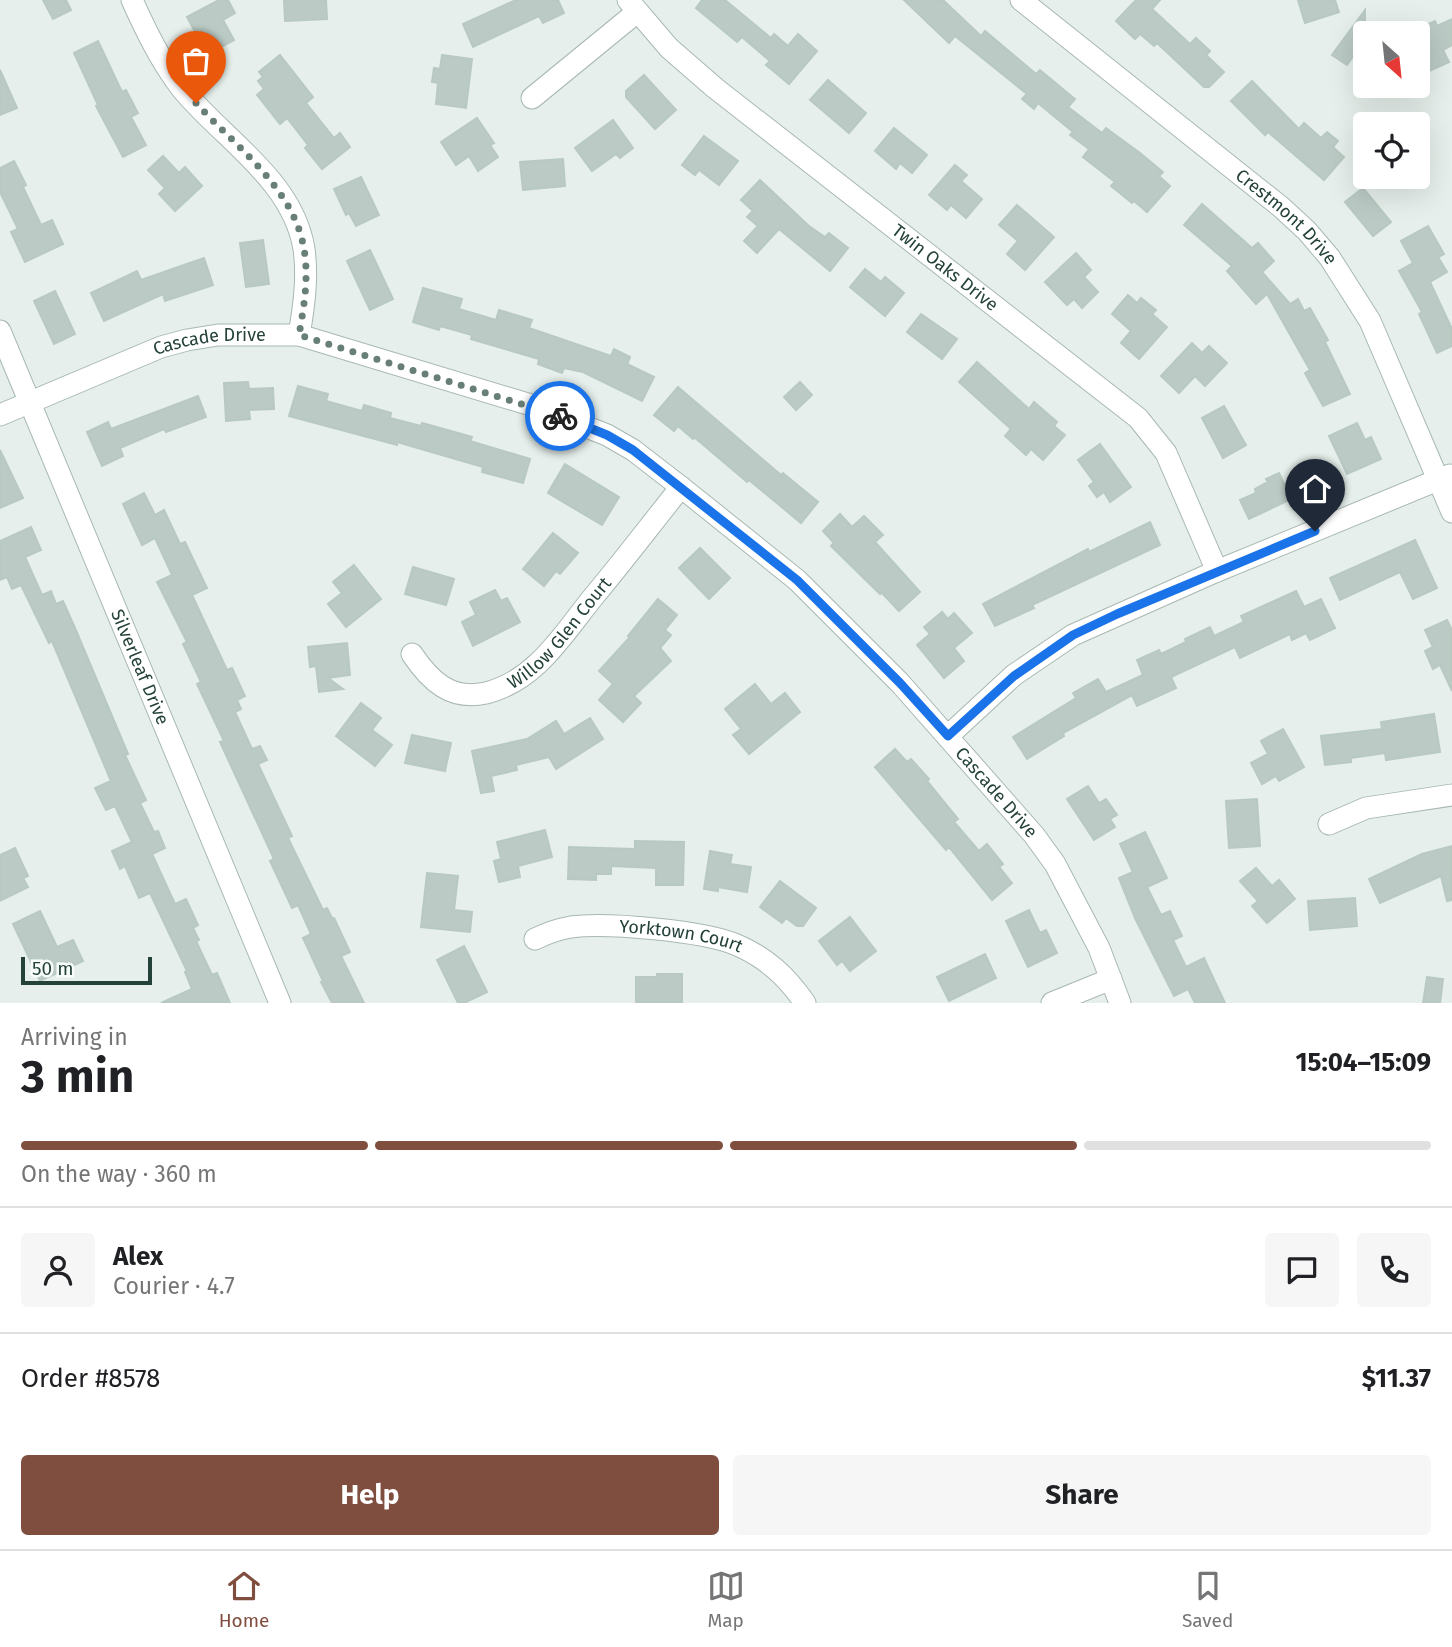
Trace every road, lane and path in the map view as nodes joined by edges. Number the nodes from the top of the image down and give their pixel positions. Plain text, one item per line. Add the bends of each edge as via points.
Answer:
1 (132, 0) edge
2 (1021, 0) edge
3 (632, 6) edge
4 (532, 98) dead end
5 (0, 331) edge
6 (299, 335) junction
7 (29, 402) junction
8 (0, 415) edge
9 (1445, 477) edge
10 (681, 487) junction
11 (1452, 512) edge
12 (1217, 571) junction
13 (412, 654) dead end
14 (948, 736) junction
15 (1452, 795) edge
16 (1329, 824) dead end
17 (535, 939) dead end
18 (1111, 979) junction
19 (280, 1003) edge
20 (805, 1003) edge
21 (1052, 1003) edge
22 (1120, 1003) edge

1 - 6 street via 183,90 269,179 297,225 304,247 305,301
2 - 9 street, Crestmont Drive via 1307,231 1370,321
3 - 4 street
3 - 12 street, Twin Oaks Drive via 669,48 715,88 1138,418 1166,453
5 - 7 street, Silverleaf Drive
6 - 7 street, Cascade Drive via 218,335 187,340
6 - 10 street, Cascade Drive via 581,423 633,450
7 - 8 street, Cascade Drive
7 - 19 street, Silverleaf Drive
9 - 11 street, Crestmont Drive
9 - 12 street
10 - 13 street, Willow Glen Court via 559,641 516,682 477,695 462,694 437,685
10 - 14 street, Cascade Drive via 797,580
12 - 14 street via 1063,641 1014,676
14 - 18 street, Cascade Drive via 1055,864
15 - 16 street via 1366,808
17 - 20 street, Yorktown Court via 571,927 605,926 708,935 736,944 784,974
18 - 21 street
18 - 22 street, Cascade Drive

